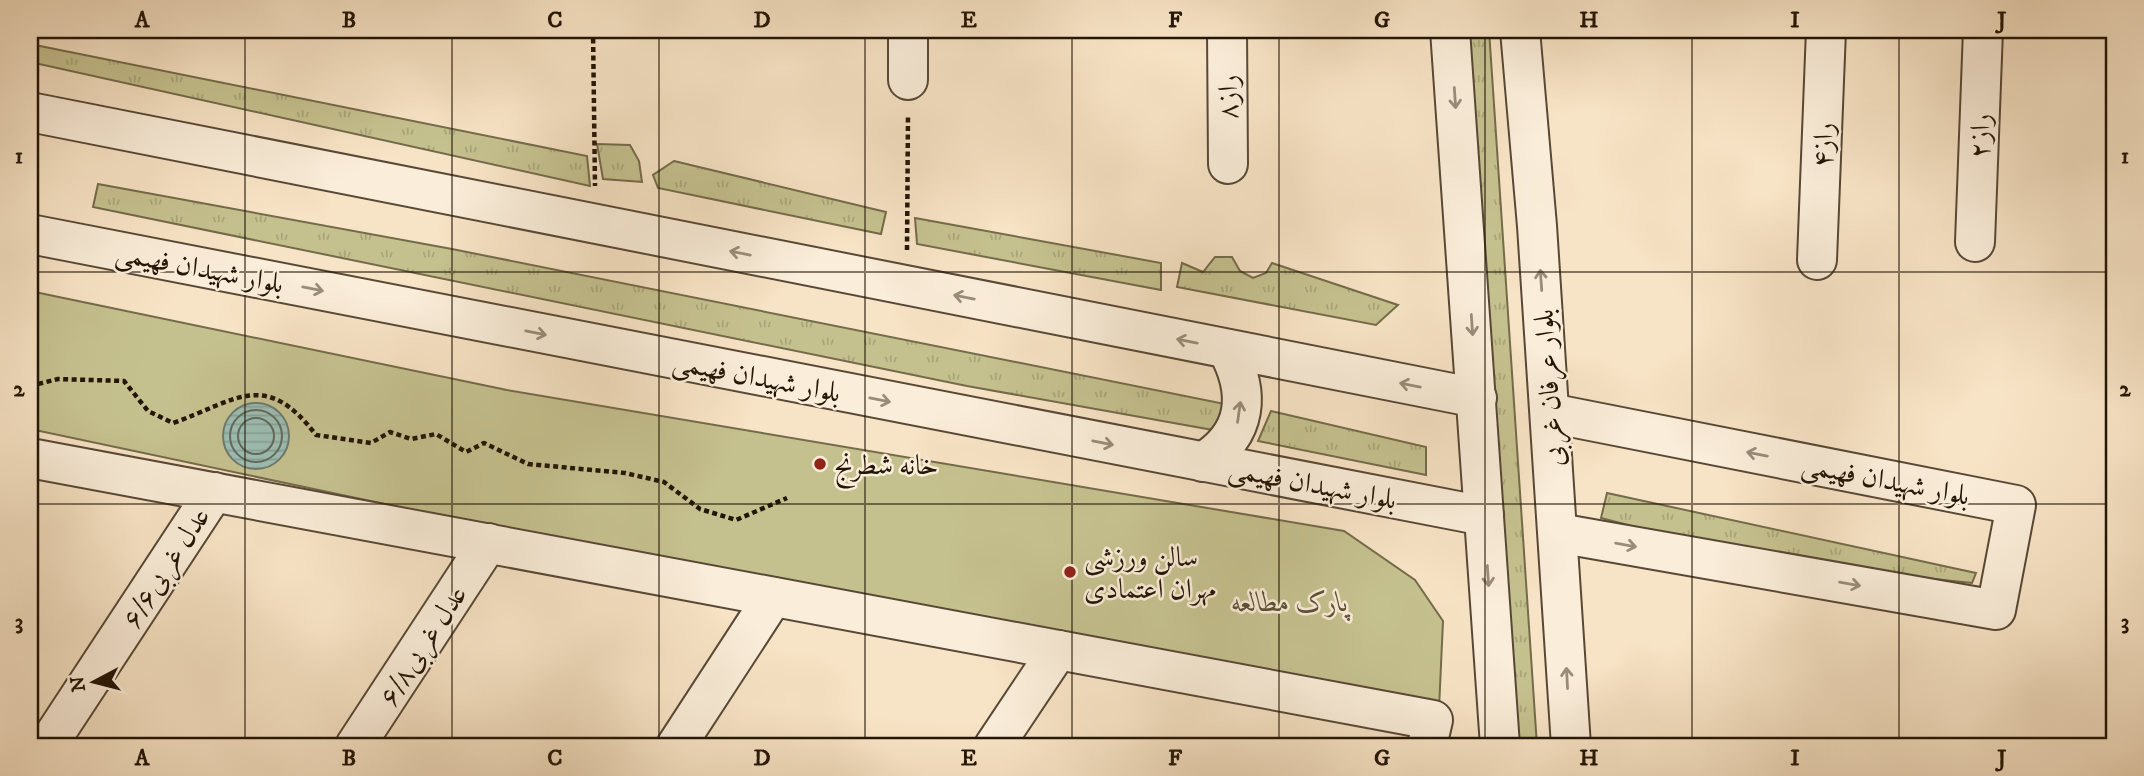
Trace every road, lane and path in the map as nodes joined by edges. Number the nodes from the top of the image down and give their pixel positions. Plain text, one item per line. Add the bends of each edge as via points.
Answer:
1 (593, 30) edge
2 (908, 30) edge
3 (1227, 30) edge
4 (1450, 30) edge
5 (1520, 30) edge
6 (1826, 30) edge
7 (1983, 30) edge
8 (908, 80) joint
9 (30, 112) edge
10 (1228, 164) dead end
11 (596, 224) junction
12 (30, 234) edge
13 (1975, 242) dead end
14 (1817, 260) dead end
15 (907, 285) junction
16 (1227, 349) junction
17 (30, 386) edge
18 (1477, 398) junction
19 (1550, 413) junction
20 (30, 458) edge
21 (1203, 462) junction
22 (214, 492) junction
23 (787, 498) dead end
24 (1484, 516) junction
25 (1559, 533) junction
26 (488, 543) junction
27 (774, 597) junction
28 (1058, 650) junction
29 (47, 746) edge
30 (355, 746) edge
31 (676, 746) edge
32 (994, 746) edge
33 (1427, 746) edge
34 (1500, 746) edge
35 (1571, 746) edge

1 - 11 path
2 - 8 street
3 - 10 street, راز۸
4 -> 18 street
19 -> 5 street, بلوار عرفان غربی
6 - 14 street, راز۴
7 - 13 street, راز۲
8 - 15 path
9 - 11 street
15 -> 11 street
12 -> 21 street, بلوار شهیدان فهیمی
16 -> 15 street
18 -> 16 street
21 -> 16 street via 1223,450 1236,433 1241,404 1239,372
17 - 23 path via 58,379 124,381 148,411 173,423 239,395 269,395 303,418 316,435 371,443 390,432 411,439 436,434 466,452 484,443 528,464 625,473 664,482 699,509 736,520
18 - 24 street
19 - 25 street, بلوار عرفان غربی
25 -> 19 street, بلوار شهیدان فهیمی via 1996,610 2016,505
20 - 22 street
21 - 24 street, بلوار شهیدان فهیمی
22 - 26 street
22 - 29 street, ۶/۶عدل غربی
24 -> 34 street
35 -> 25 street, بلوار عرفان غربی
26 - 27 street
26 - 30 street, ۶/۸عدل غربی
27 - 28 street
27 - 31 street
28 - 32 street
28 - 33 street via 1433,720

